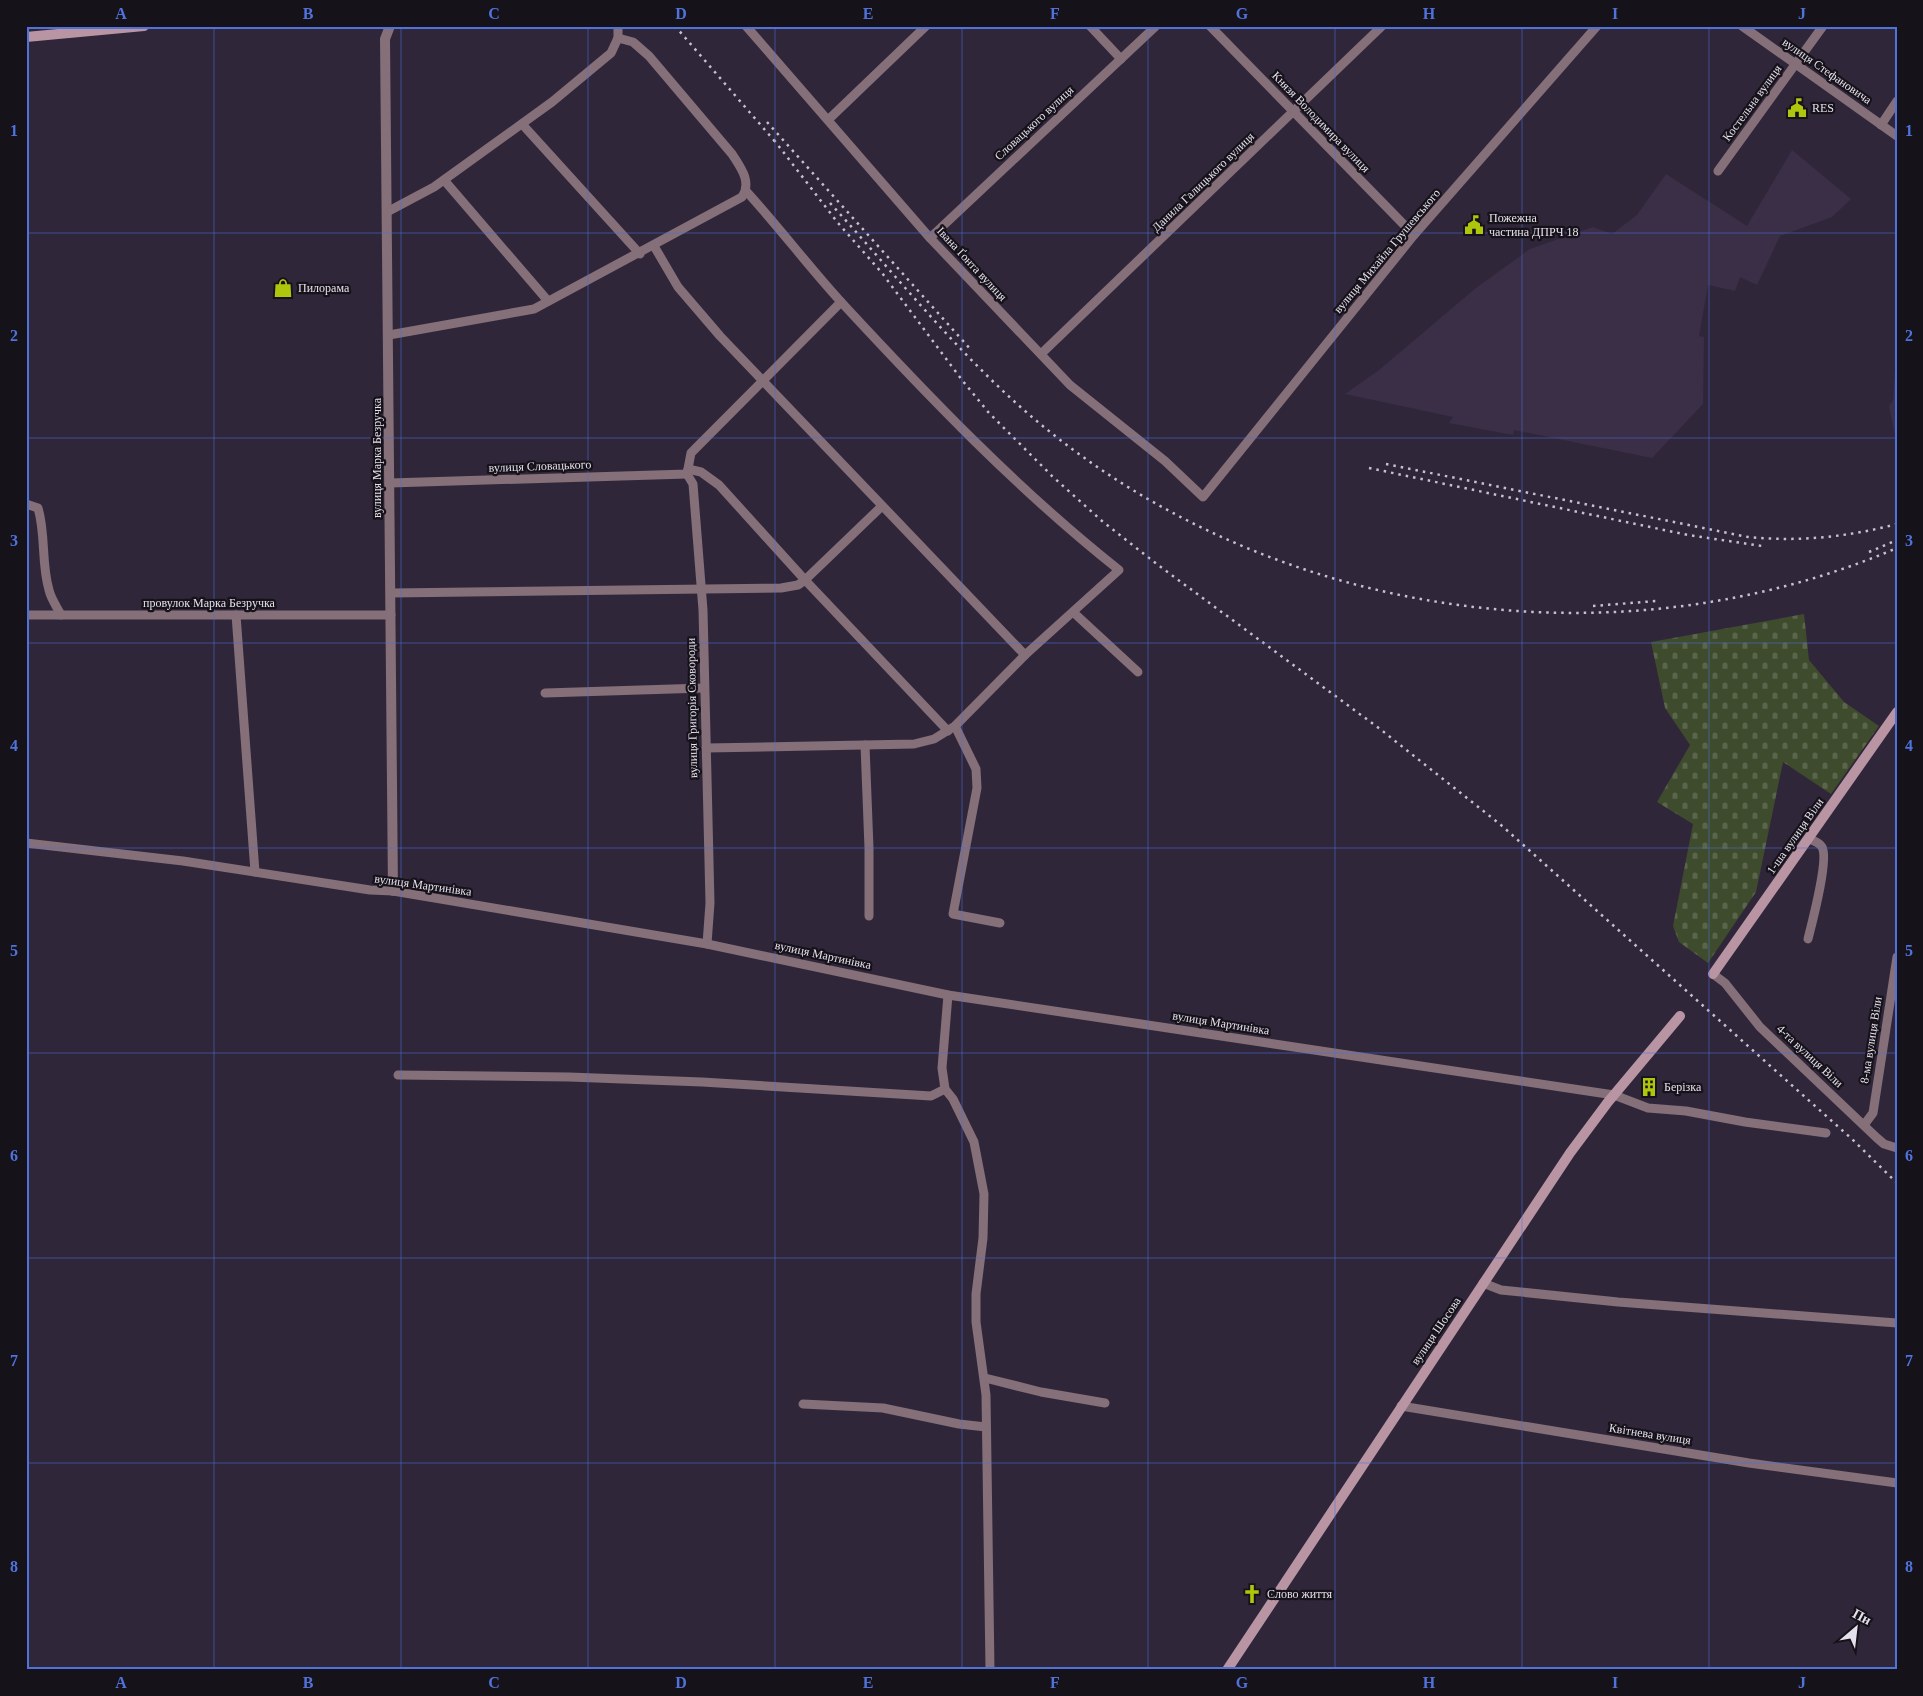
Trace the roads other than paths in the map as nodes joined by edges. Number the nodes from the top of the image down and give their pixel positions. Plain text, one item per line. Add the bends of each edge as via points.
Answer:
1 (144, 26) edge
2 (390, 26) edge
3 (618, 26) edge
4 (746, 26) edge
5 (926, 26) edge
6 (1090, 26) edge
7 (1156, 26) edge
8 (1210, 26) edge
9 (1382, 26) edge
10 (1742, 26) edge
11 (1823, 26) edge
12 (123, 28) edge
13 (1590, 28) edge
14 (26, 37) edge
15 (618, 38) junction
16 (1121, 59) junction
17 (1796, 64) junction
18 (1897, 101) edge
19 (1293, 112) junction
20 (828, 120) junction
21 (522, 124) junction
22 (1881, 125) junction
23 (1897, 136) edge
24 (1718, 171) dead end
25 (444, 180) junction
26 (746, 191) junction
27 (387, 212) junction
28 (1414, 235) junction
29 (930, 238) junction
30 (654, 246) junction
31 (640, 254) junction
32 (548, 301) junction
33 (841, 302) junction
34 (389, 335) junction
35 (1041, 354) junction
36 (762, 381) junction
37 (687, 472) junction
38 (390, 483) junction
39 (1203, 496) joint
40 (26, 504) edge
41 (882, 506) junction
42 (805, 580) junction
43 (701, 588) junction
44 (391, 593) junction
45 (1072, 612) junction
46 (26, 615) edge
47 (61, 615) junction
48 (236, 615) junction
49 (391, 615) junction
50 (1025, 655) junction
51 (1138, 672) dead end
52 (704, 688) junction
53 (545, 693) dead end
54 (1897, 712) edge
55 (955, 726) junction
56 (948, 732) junction
57 (864, 745) junction
58 (706, 748) junction
59 (1809, 839) junction
60 (26, 843) edge
61 (255, 872) junction
62 (393, 891) junction
63 (869, 916) dead end
64 (1000, 923) dead end
65 (1808, 940) dead end
66 (707, 944) junction
67 (1897, 957) edge
68 (1713, 974) joint
69 (948, 995) junction
70 (1680, 1016) dead end
71 (398, 1075) dead end
72 (945, 1089) junction
73 (1614, 1095) junction
74 (1864, 1125) junction
75 (1826, 1133) dead end
76 (1897, 1148) edge
77 (1483, 1283) junction
78 (1897, 1323) edge
79 (985, 1378) junction
80 (1105, 1403) dead end
81 (803, 1404) dead end
82 (1401, 1406) junction
83 (986, 1427) junction
84 (1897, 1483) edge
85 (990, 1670) edge
86 (1227, 1670) edge

1 - 12 main road
2 - 27 street, вулиця Марка Безручка via 385,38
3 - 15 street
4 - 20 street, Івана Ґонта вулиця
5 - 20 street
6 - 16 street
7 - 16 street, Словацького вулиця
8 - 19 street, Князя Володимира вулиця
9 - 19 street, Данила Галицького вулиця
10 - 17 street, вулиця Стефановича
11 - 17 street, Костельна вулиця
12 - 14 main road
13 - 28 street, вулиця Михайла Грушевського
15 - 21 street via 611,53
15 - 26 street via 633,42 649,56 716,133 741,168 747,183
16 - 29 street, Словацького вулиця
17 - 22 street, вулиця Стефановича
17 - 24 street, Костельна вулиця
18 - 22 street
19 - 28 street, Князя Володимира вулиця
19 - 35 street, Данила Галицького вулиця
20 - 29 street, Івана Ґонта вулиця
21 - 25 street
21 - 31 street
22 - 23 street, вулиця Стефановича
25 - 27 street
25 - 32 street
26 - 30 street via 737,201
26 - 33 street
27 - 34 street, вулиця Марка Безручка
28 - 39 street, вулиця Михайла Грушевського
29 - 35 street, Івана Ґонта вулиця
30 - 31 street
30 - 36 street via 678,288
31 - 32 street
32 - 34 street via 534,308
33 - 36 street
33 - 45 street via 969,438 1065,527 1119,570
34 - 38 street, вулиця Марка Безручка
35 - 39 street, Івана Ґонта вулиця via 1070,384
36 - 37 street via 691,453
36 - 41 street
37 - 38 street, вулиця Словацького
37 - 42 street via 700,472 719,485
37 - 43 street, вулиця Григорія Сковороди via 693,484
38 - 44 street, вулиця Марка Безручка
40 - 47 street via 38,508 43,524 49,591
41 - 42 street
41 - 50 street
42 - 43 street via 798,585 781,588
42 - 56 street
43 - 44 street
43 - 52 street, вулиця Григорія Сковороди
44 - 49 street, вулиця Марка Безручка
45 - 50 street
45 - 51 street
46 - 47 street, провулок Марка Безручка
47 - 48 street, провулок Марка Безручка
48 - 49 street, провулок Марка Безручка
48 - 61 street
49 - 62 street, вулиця Марка Безручка
50 - 55 street
52 - 53 street
52 - 58 street, вулиця Григорія Сковороди
54 - 59 main road, 1-ша вулиця Віли
55 - 56 street
55 - 64 street via 976,768 977,788 954,914
56 - 57 street via 914,744
57 - 58 street
57 - 63 street
58 - 66 street, вулиця Григорія Сковороди via 710,903
59 - 65 street via 1822,847 1824,860
59 - 68 main road, 1-ша вулиця Віли
60 - 61 street, вулиця Мартинівка
61 - 62 street, вулиця Мартинівка
62 - 66 street, вулиця Мартинівка
66 - 69 street, вулиця Мартинівка
67 - 74 street, 8-ма вулиця Віли via 1873,1113
68 - 74 street, 4-та вулиця Віли via 1725,983 1760,1027
69 - 72 street via 942,1068
69 - 73 street, вулиця Мартинівка
70 - 73 main road, вулиця Шосова
71 - 72 street via 655,1080 931,1096
72 - 79 street via 974,1142 984,1194 976,1322
73 - 75 street, вулиця Мартинівка via 1648,1108
73 - 77 main road, вулиця Шосова via 1570,1153
74 - 76 street, 4-та вулиця Віли via 1884,1144
77 - 78 street via 1501,1290 1618,1302
77 - 82 main road, вулиця Шосова
79 - 80 street
79 - 83 street
81 - 83 street via 884,1408
82 - 84 street, Квітнева вулиця via 1749,1464
82 - 86 main road, вулиця Шосова
83 - 85 street

